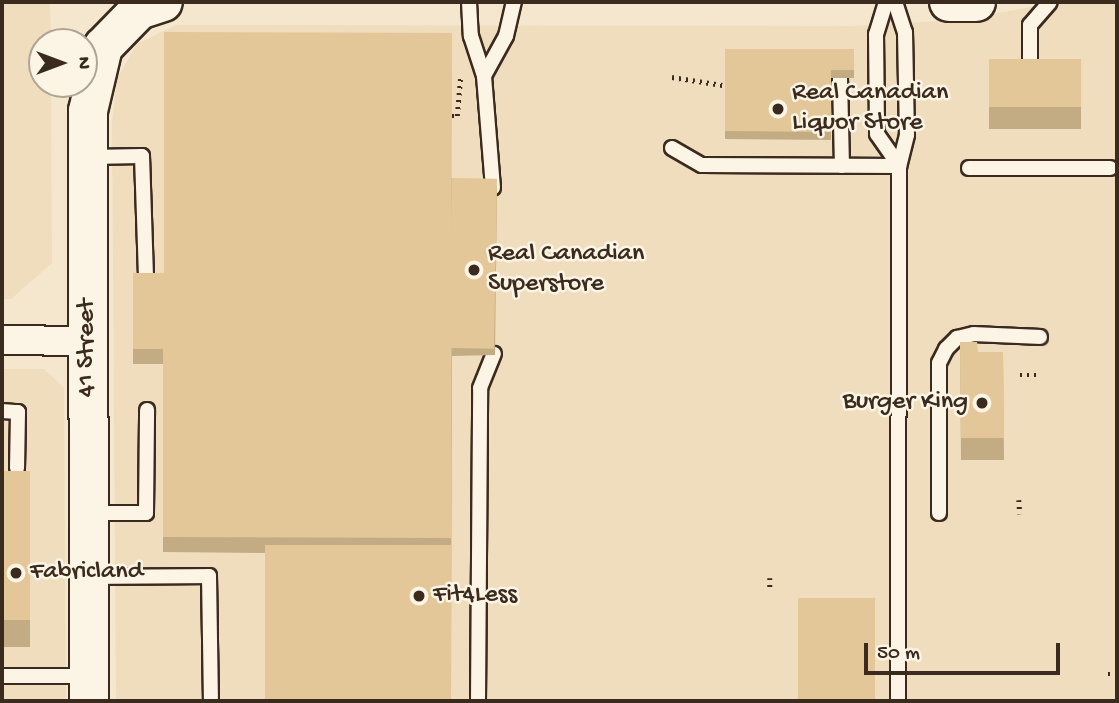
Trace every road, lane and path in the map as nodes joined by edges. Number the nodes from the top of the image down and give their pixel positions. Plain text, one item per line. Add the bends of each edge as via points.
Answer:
1 (470, 2) edge
2 (514, 2) edge
3 (886, 2) edge
4 (895, 2) edge
5 (949, 2) edge
6 (976, 2) edge
7 (1051, 2) edge
8 (151, 6) edge
9 (1030, 61) edge
10 (484, 76) junction
11 (672, 77) dead end
12 (460, 78) dead end
13 (840, 78) edge
14 (722, 86) edge
15 (452, 116) edge
16 (672, 148) dead end
17 (86, 157) junction
18 (842, 166) junction
19 (899, 166) junction
20 (969, 167) dead end
21 (1110, 168) dead end
22 (493, 188) edge
23 (146, 274) edge
24 (1040, 337) dead end
25 (2, 340) edge
26 (88, 341) junction
27 (494, 354) edge
28 (1020, 375) dead end
29 (1040, 375) dead end
30 (147, 410) dead end
31 (2, 411) edge
32 (16, 468) edge
33 (1019, 500) dead end
34 (89, 513) junction
35 (939, 513) dead end
36 (1020, 514) dead end
37 (88, 577) junction
38 (769, 578) dead end
39 (769, 591) dead end
40 (1108, 674) dead end
41 (1117, 674) edge
42 (2, 676) edge
43 (89, 689) edge
44 (211, 701) edge
45 (478, 701) edge
46 (898, 701) edge

1 - 10 lane via 471,36
2 - 10 lane via 506,36
3 - 19 lane via 876,34 877,134
4 - 19 lane via 905,33 907,135
5 - 6 street
7 - 9 lane via 1030,25
8 - 17 street, 41 Street via 103,47 90,101
10 - 22 lane
11 - 14 path
12 - 15 path via 457,116
13 - 18 lane
16 - 18 lane via 702,165
17 - 23 lane via 142,156
17 - 26 street, 41 Street
18 - 19 lane
19 - 46 lane
20 - 21 lane
24 - 35 lane via 974,334 957,338 946,348 939,363
25 - 26 street
26 - 34 street, 41 Street
27 - 45 lane via 480,388
28 - 29 path
30 - 34 lane via 146,513
31 - 32 lane via 18,412
33 - 36 path
34 - 37 street, 41 Street
37 - 43 street, 41 Street
37 - 44 lane via 209,576
38 - 39 path
40 - 41 path
42 - 43 lane

